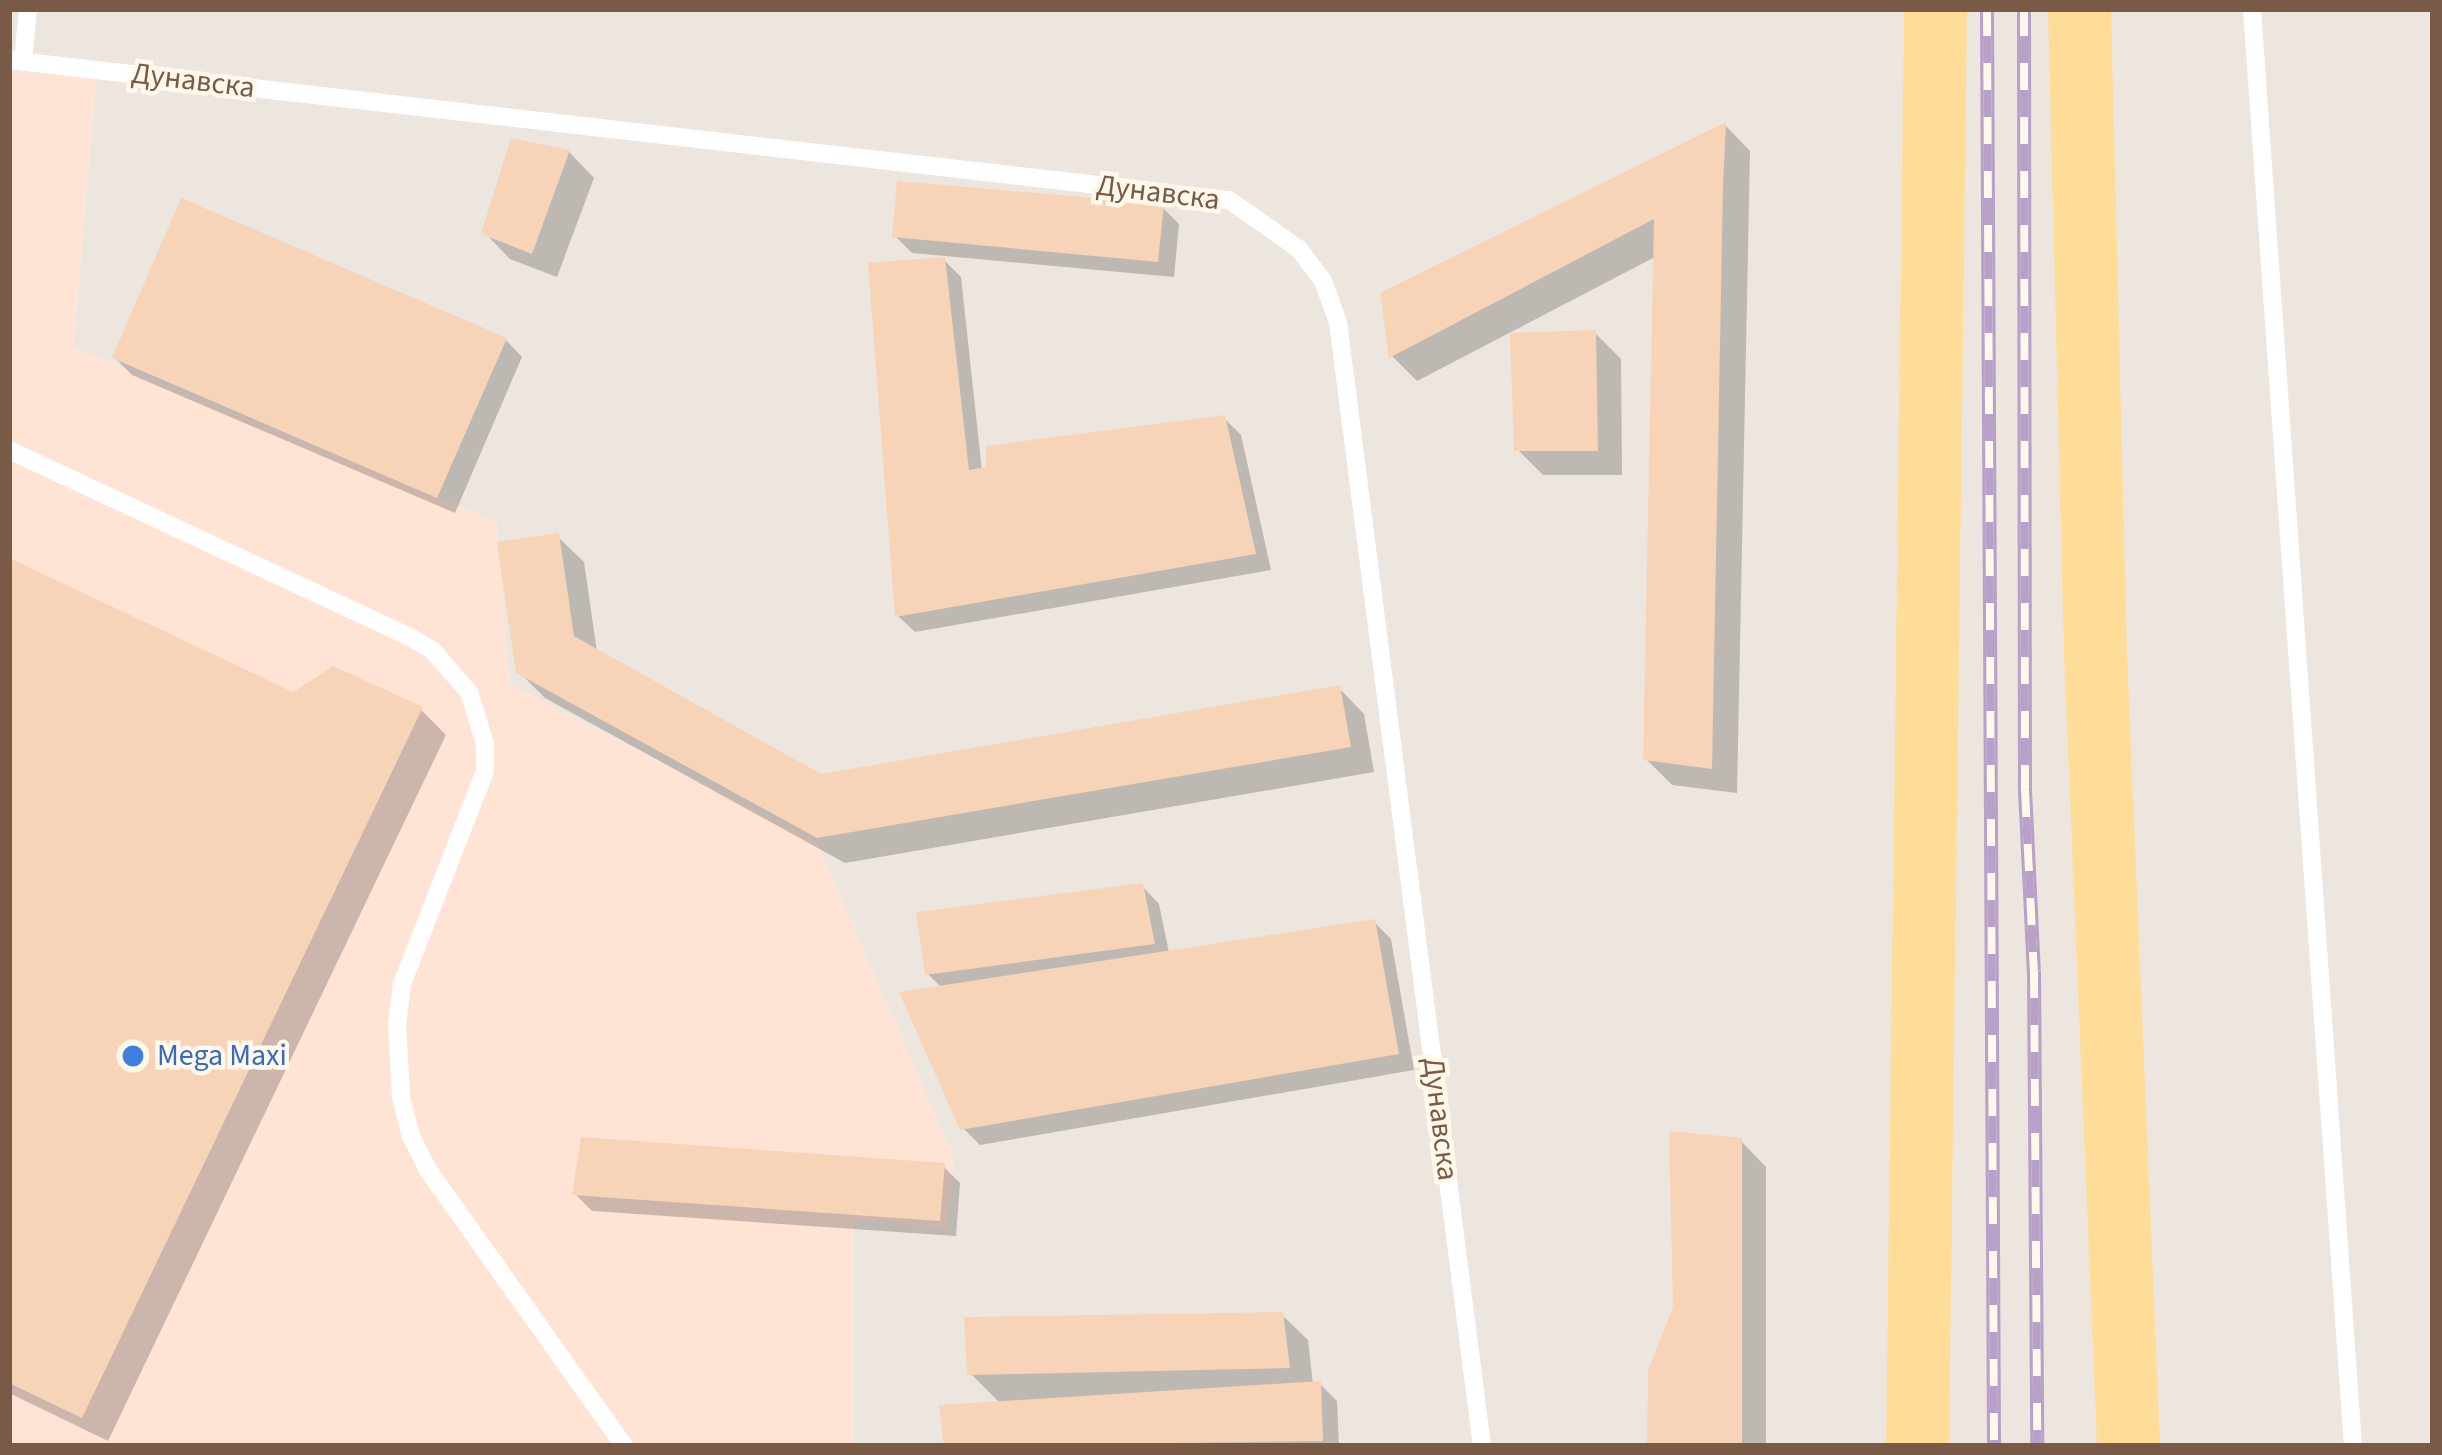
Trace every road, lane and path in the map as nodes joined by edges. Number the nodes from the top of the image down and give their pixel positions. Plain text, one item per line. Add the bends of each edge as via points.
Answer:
1 (28, 9) edge
2 (1935, 9) edge
3 (2079, 9) edge
4 (2252, 9) edge
5 (16, 60) edge
6 (9, 450) edge
7 (624, 1446) edge
8 (1482, 1446) edge
9 (1917, 1446) edge
10 (2128, 1446) edge
11 (2353, 1446) edge

1 - 5 lane
2 - 9 main road
3 - 10 main road
4 - 11 lane
5 - 8 lane, Дунавска via 1229,200 1299,249 1323,281 1338,322
6 - 7 lane via 410,637 470,692 485,771 402,985 401,1097 428,1170

